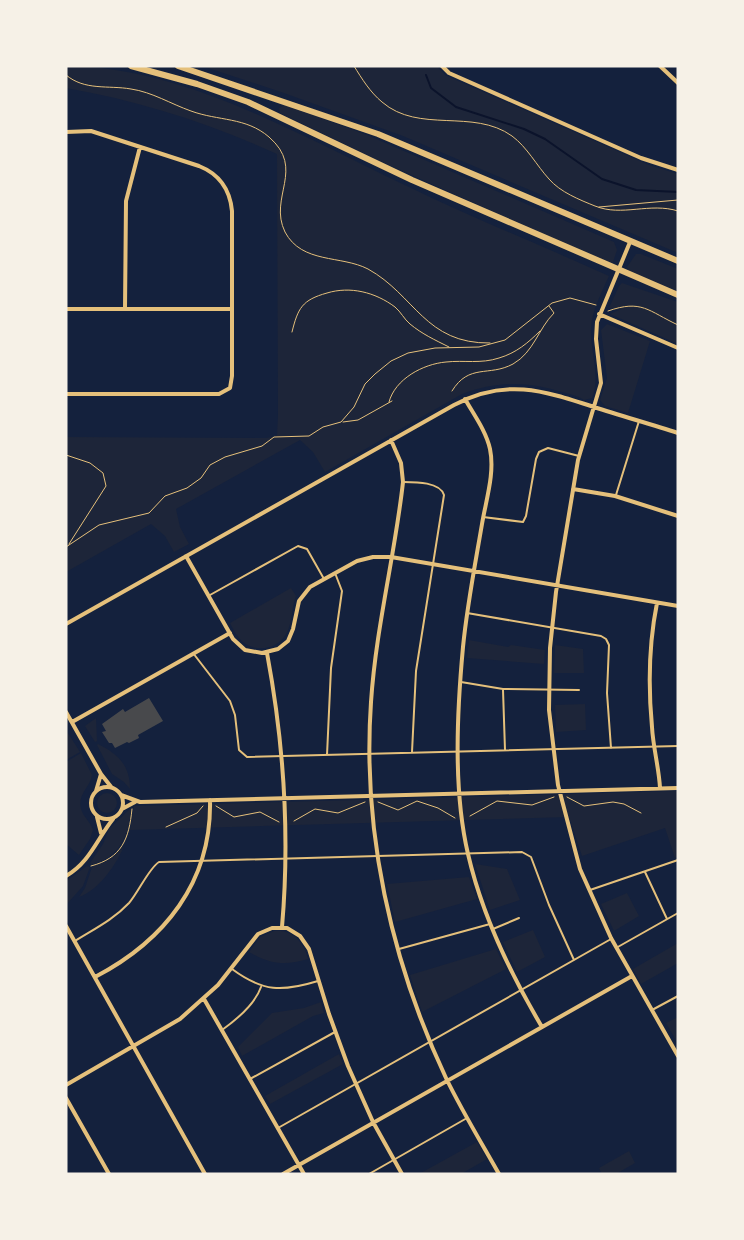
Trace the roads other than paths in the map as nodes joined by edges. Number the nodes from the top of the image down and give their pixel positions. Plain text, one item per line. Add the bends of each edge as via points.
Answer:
1 (131, 66) edge
2 (178, 66) edge
3 (442, 66) edge
4 (660, 66) edge
5 (152, 69) edge
6 (678, 83) edge
7 (66, 132) edge
8 (140, 146) junction
9 (678, 170) edge
10 (630, 242) junction
11 (678, 261) edge
12 (617, 270) junction
13 (678, 295) edge
14 (66, 309) edge
15 (125, 309) junction
16 (232, 309) junction
17 (599, 314) junction
18 (678, 348) edge
19 (66, 394) edge
20 (465, 399) junction
21 (594, 407) junction
22 (638, 421) junction
23 (678, 433) edge
24 (391, 440) junction
25 (579, 456) junction
26 (403, 482) junction
27 (573, 489) junction
28 (615, 496) junction
29 (678, 516) edge
30 (483, 517) junction
31 (186, 556) junction
32 (391, 557) junction
33 (433, 564) junction
34 (474, 571) junction
35 (336, 573) junction
36 (324, 579) junction
37 (557, 586) junction
38 (209, 596) junction
39 (657, 603) junction
40 (678, 606) edge
41 (467, 613) junction
42 (66, 624) edge
43 (552, 627) junction
44 (230, 633) junction
45 (193, 653) junction
46 (267, 653) junction
47 (461, 682) junction
48 (503, 689) junction
49 (548, 690) junction
50 (579, 690) dead end
51 (66, 712) edge
52 (72, 722) junction
53 (678, 746) edge
54 (654, 747) junction
55 (611, 748) junction
56 (553, 749) junction
57 (505, 750) junction
58 (459, 751) junction
59 (412, 752) junction
60 (369, 754) junction
61 (327, 755) junction
62 (282, 756) junction
63 (101, 774) junction
64 (112, 788) junction
65 (660, 788) junction
66 (678, 788) edge
67 (96, 791) junction
68 (559, 791) junction
69 (461, 794) junction
70 (121, 795) junction
71 (371, 796) junction
72 (285, 798) junction
73 (210, 800) junction
74 (135, 802) junction
75 (122, 809) junction
76 (97, 817) junction
77 (113, 819) junction
78 (101, 833) junction
79 (468, 854) junction
80 (377, 856) junction
81 (286, 859) junction
82 (678, 860) edge
83 (201, 861) junction
84 (645, 871) junction
85 (66, 876) edge
86 (589, 890) junction
87 (678, 913) edge
88 (519, 918) dead end
89 (667, 919) junction
90 (490, 924) junction
91 (66, 926) edge
92 (282, 927) junction
93 (492, 929) junction
94 (611, 938) junction
95 (75, 941) junction
96 (616, 948) junction
97 (397, 950) junction
98 (574, 960) junction
99 (232, 969) junction
100 (632, 976) junction
101 (95, 977) junction
102 (318, 981) junction
103 (261, 986) junction
104 (521, 990) junction
105 (678, 996) edge
106 (204, 999) junction
107 (652, 1010) junction
108 (542, 1027) junction
109 (222, 1030) junction
110 (335, 1032) junction
111 (430, 1042) junction
112 (134, 1046) junction
113 (678, 1056) edge
114 (250, 1078) junction
115 (447, 1080) junction
116 (356, 1084) junction
117 (66, 1085) edge
118 (66, 1098) edge
119 (468, 1118) junction
120 (374, 1122) junction
121 (278, 1128) junction
122 (394, 1160) junction
123 (299, 1164) junction
124 (109, 1174) edge
125 (205, 1174) edge
126 (282, 1174) edge
127 (304, 1174) edge
128 (369, 1174) edge
129 (402, 1174) edge
130 (499, 1174) edge

1 - 5 main road
2 - 10 main road via 385,136
3 - 9 street via 449,73
4 - 6 street
5 - 12 main road via 248,102 390,170
7 - 8 street via 91,131
8 - 15 street via 126,201
8 - 16 street via 204,168 225,186 231,205
10 - 11 main road
10 - 12 street
12 - 13 main road
12 - 17 street
14 - 15 street
15 - 16 street
16 - 19 street via 232,380 228,390 219,394
17 - 18 street
17 - 21 street via 596,339 601,377
20 - 21 street via 491,390 519,388 543,391
20 - 24 street
20 - 30 street via 490,451
21 - 22 street
21 - 25 street
22 - 23 street
22 - 28 lane
24 - 26 street via 400,457
24 - 31 street
25 - 27 street
25 - 30 lane via 548,448 540,452 523,522
26 - 32 street
26 - 33 lane via 437,486 443,493
27 - 28 street
27 - 37 street
28 - 29 street
30 - 34 street
31 - 38 street
31 - 42 street
32 - 33 street
32 - 35 street via 362,559
32 - 60 street via 377,646
33 - 34 street
33 - 59 lane via 416,671
34 - 37 street
34 - 41 street
35 - 36 street
35 - 61 lane via 342,591 331,668
36 - 38 lane via 307,549 298,546
36 - 46 street via 301,597 288,641
37 - 39 street
37 - 43 street
38 - 44 street
39 - 40 street
39 - 54 street via 650,669
41 - 43 lane
41 - 47 street
43 - 49 street
43 - 55 lane via 600,636 608,642
44 - 45 street
44 - 46 street via 245,650
45 - 52 street
45 - 62 lane via 230,700 241,753 249,757
46 - 62 street
47 - 48 lane
47 - 58 street
48 - 49 lane
48 - 57 lane
49 - 50 lane
49 - 56 street
51 - 52 street
52 - 63 street
53 - 54 lane
54 - 55 lane
54 - 65 street
55 - 56 lane
56 - 57 lane
56 - 68 street
57 - 58 lane
58 - 59 lane
58 - 69 street
59 - 60 lane
60 - 61 lane
60 - 71 street
61 - 62 lane
62 - 72 street
63 - 64 street
63 - 67 street
64 - 67 street
64 - 70 street
65 - 66 street
65 - 68 street
67 - 76 street via 90,804
68 - 69 street
68 - 86 street via 571,840
69 - 71 street
69 - 79 street
70 - 74 street
70 - 75 street
71 - 72 street
71 - 80 street
72 - 73 street
72 - 81 street
73 - 74 street
73 - 83 street
74 - 75 street
75 - 77 street
76 - 77 street
76 - 78 street
77 - 78 street
78 - 85 street via 90,855 78,869
79 - 80 lane
79 - 90 street
79 - 98 lane via 522,852 530,855
80 - 81 lane
80 - 97 street
81 - 83 lane
81 - 92 street
82 - 84 lane
83 - 95 lane via 157,864 121,911
83 - 101 street via 188,893 165,925 127,959
84 - 86 lane
84 - 89 lane
86 - 94 street
87 - 89 lane
88 - 93 lane
89 - 96 lane
90 - 93 street
90 - 97 lane
91 - 95 street
92 - 99 street via 258,934
92 - 102 street via 296,933 307,944
93 - 104 street
94 - 96 street
94 - 98 lane
95 - 101 street
96 - 100 street
97 - 111 street
98 - 104 lane
99 - 103 lane
99 - 106 street
100 - 107 street
100 - 108 street
101 - 112 street
102 - 103 lane via 286,989
102 - 110 street
103 - 109 lane via 246,1008
104 - 108 street
104 - 111 lane
105 - 107 lane
106 - 109 street
106 - 112 street via 168,1027
107 - 113 street
108 - 115 street
109 - 114 street
110 - 114 lane
110 - 116 street
111 - 115 street
111 - 116 lane
112 - 117 street
112 - 125 street
114 - 121 street
115 - 119 street
115 - 120 street
116 - 120 street
116 - 121 lane
118 - 124 street
119 - 122 lane
119 - 130 street
120 - 122 street
120 - 123 street
121 - 123 street
122 - 128 lane
122 - 129 street
123 - 126 street
123 - 127 street

